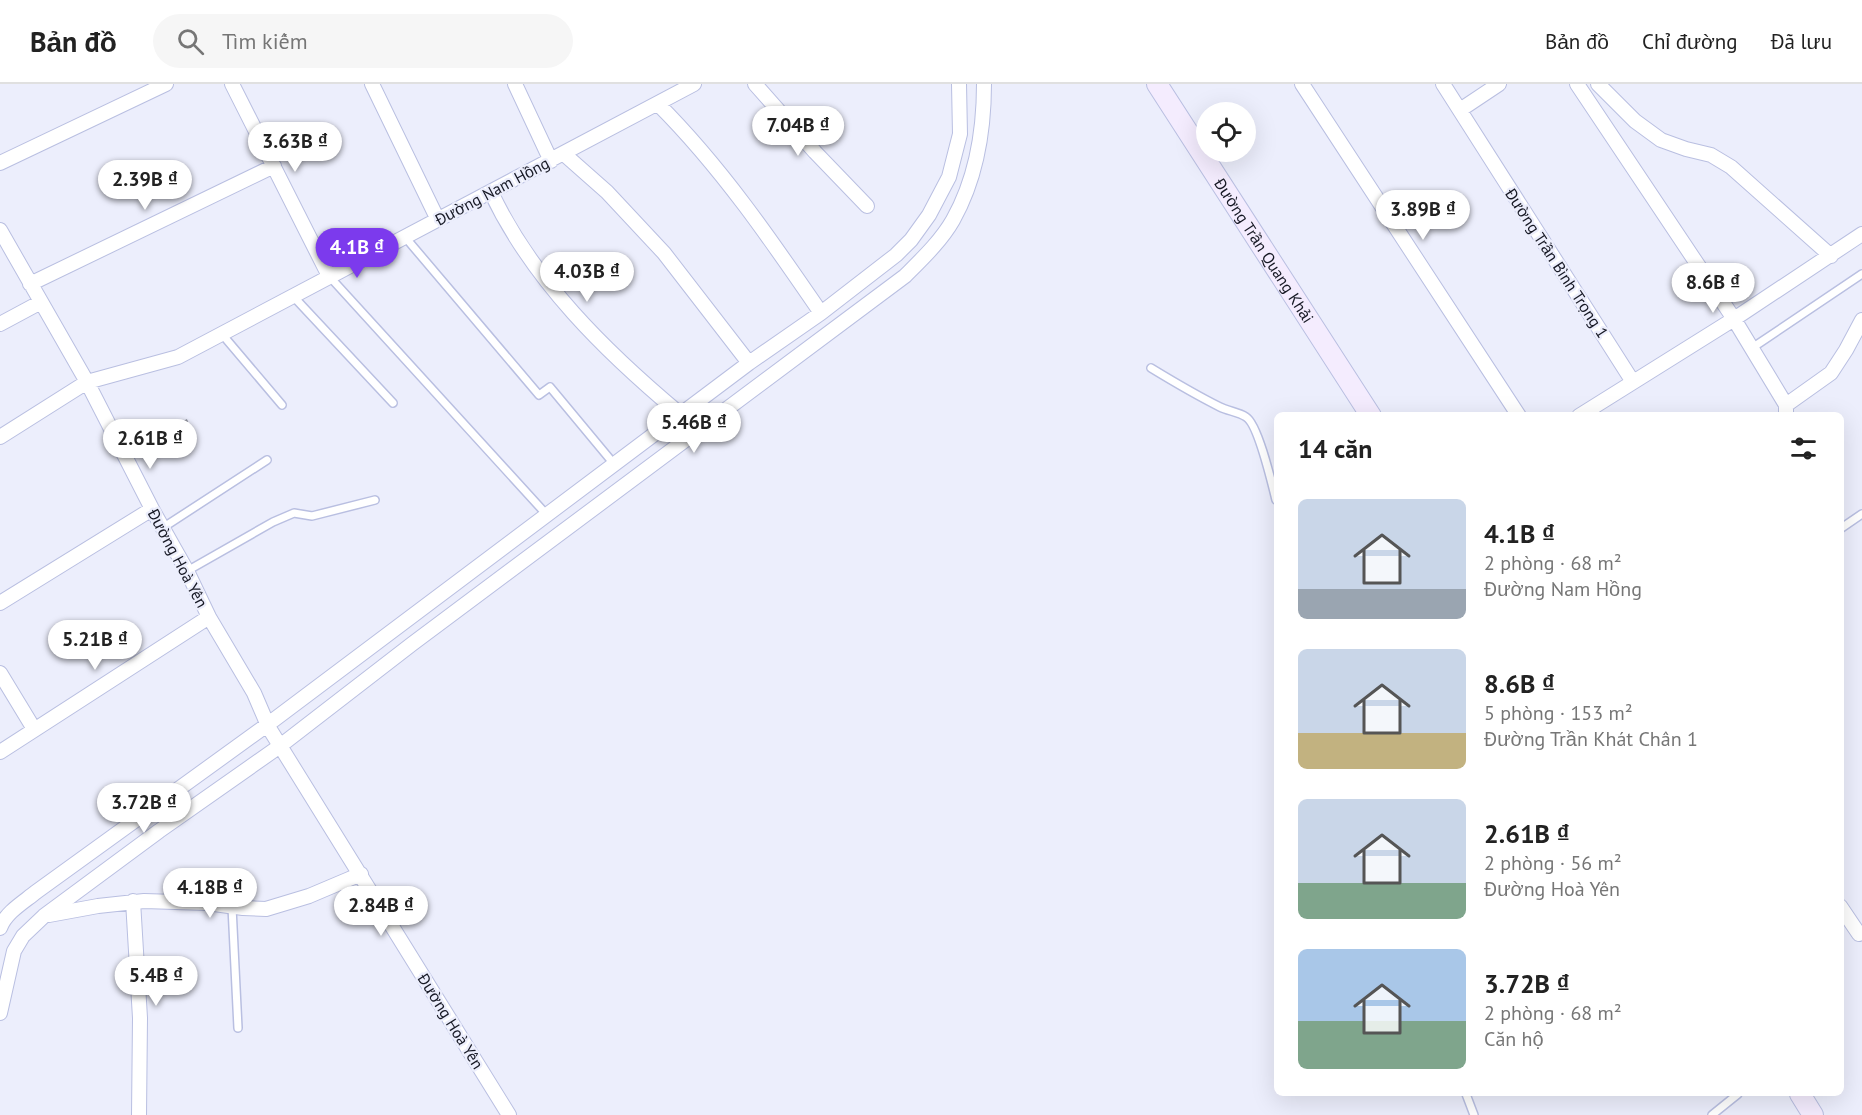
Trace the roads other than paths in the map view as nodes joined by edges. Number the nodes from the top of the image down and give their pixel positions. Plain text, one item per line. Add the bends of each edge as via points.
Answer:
1 (165, 84) edge
2 (232, 84) edge
3 (372, 84) edge
4 (515, 84) edge
5 (694, 84) edge
6 (755, 84) edge
7 (959, 84) edge
8 (984, 84) edge
9 (1157, 84) edge
10 (1302, 84) edge
11 (1443, 84) edge
12 (1499, 84) edge
13 (1577, 84) edge
14 (1598, 84) edge
15 (658, 104) junction
16 (1460, 111) junction
17 (564, 154) junction
18 (551, 161) junction
19 (0, 163) edge
20 (274, 166) junction
21 (491, 192) junction
22 (867, 206) dead end
23 (438, 220) junction
24 (0, 230) edge
25 (1862, 234) edge
26 (405, 237) junction
27 (1831, 256) junction
28 (1862, 274) edge
29 (329, 276) junction
30 (30, 284) junction
31 (292, 296) junction
32 (40, 302) junction
33 (821, 313) junction
34 (1734, 319) junction
35 (1862, 320) edge
36 (0, 324) edge
37 (221, 333) junction
38 (1752, 348) junction
39 (749, 363) junction
40 (1151, 368) dead end
41 (87, 382) junction
42 (1633, 382) junction
43 (393, 403) dead end
44 (282, 405) dead end
45 (1786, 410) edge
46 (1368, 412) edge
47 (1516, 412) edge
48 (1585, 412) edge
49 (680, 414) junction
50 (0, 437) edge
51 (267, 460) dead end
52 (614, 464) junction
53 (1274, 493) edge
54 (375, 500) dead end
55 (152, 508) junction
56 (1862, 514) edge
57 (547, 515) junction
58 (1844, 526) edge
59 (164, 527) junction
60 (187, 571) junction
61 (0, 603) edge
62 (209, 616) junction
63 (0, 673) edge
64 (268, 726) junction
65 (34, 729) junction
66 (280, 745) junction
67 (0, 752) edge
68 (361, 874) junction
69 (133, 901) junction
70 (232, 907) junction
71 (1844, 912) edge
72 (44, 916) junction
73 (2, 924) edge
74 (1859, 934) dead end
75 (21, 935) junction
76 (0, 1013) edge
77 (238, 1028) dead end
78 (1467, 1096) edge
79 (1736, 1096) edge
80 (1801, 1096) edge
81 (139, 1115) edge
82 (509, 1115) edge
83 (1474, 1115) edge
84 (1712, 1115) edge
85 (1813, 1115) edge

1 - 19 street
2 - 20 street
3 - 23 street
4 - 18 street
5 - 15 street, Đường Nam Hồng
6 - 22 street
7 - 33 street via 960,134 949,177 929,214 896,255
8 - 66 street via 977,154 965,193 953,221 926,256
9 - 46 main road, Đường Trần Quang Khải
10 - 47 street
11 - 16 street, Đường Trần Bình Trọng 1
12 - 16 street
13 - 34 street
14 - 27 street via 1661,140 1712,155 1731,167
15 - 17 street, Đường Nam Hồng
15 - 33 street via 722,175
16 - 42 street, Đường Trần Bình Trọng 1
17 - 18 street, Đường Nam Hồng
17 - 39 street via 607,192 664,253
18 - 21 street, Đường Nam Hồng
20 - 29 street
20 - 30 street
21 - 23 street, Đường Nam Hồng
21 - 49 street via 561,299 639,380
23 - 26 street, Đường Nam Hồng
24 - 30 street, Đường Hoà Yên
25 - 27 street
26 - 29 street, Đường Nam Hồng
26 - 52 lane via 539,395 550,387
27 - 34 street
28 - 38 lane
29 - 31 street, Đường Nam Hồng
29 - 57 lane
30 - 32 street, Đường Hoà Yên
31 - 37 street, Đường Nam Hồng
31 - 43 lane
32 - 36 street
32 - 41 street, Đường Hoà Yên
33 - 39 street
34 - 38 street
34 - 42 street
35 - 45 street via 1831,373
37 - 41 street, Đường Nam Hồng via 178,357
37 - 44 lane
38 - 45 street
39 - 49 street
40 - 53 lane via 1204,399 1247,417 1259,440
41 - 50 street, Đường Nam Hồng
41 - 55 street, Đường Hoà Yên
42 - 48 street
49 - 52 street
51 - 59 lane
52 - 57 street
54 - 60 lane via 312,516 294,513
55 - 59 street, Đường Hoà Yên
55 - 61 street
56 - 58 lane
57 - 64 street
59 - 60 street, Đường Hoà Yên
60 - 62 street, Đường Hoà Yên
62 - 64 street, Đường Hoà Yên via 254,693
62 - 65 street
63 - 65 street
64 - 66 street, Đường Hoà Yên
64 - 73 street via 36,892
65 - 67 street
66 - 68 street, Đường Hoà Yên
66 - 72 street
68 - 70 street via 266,909
68 - 82 street, Đường Hoà Yên
69 - 70 street
69 - 72 street
69 - 81 street via 140,1018
70 - 77 lane
71 - 74 street
72 - 75 street
73 - 75 street
75 - 76 street
78 - 83 lane
79 - 84 lane
80 - 85 main road

